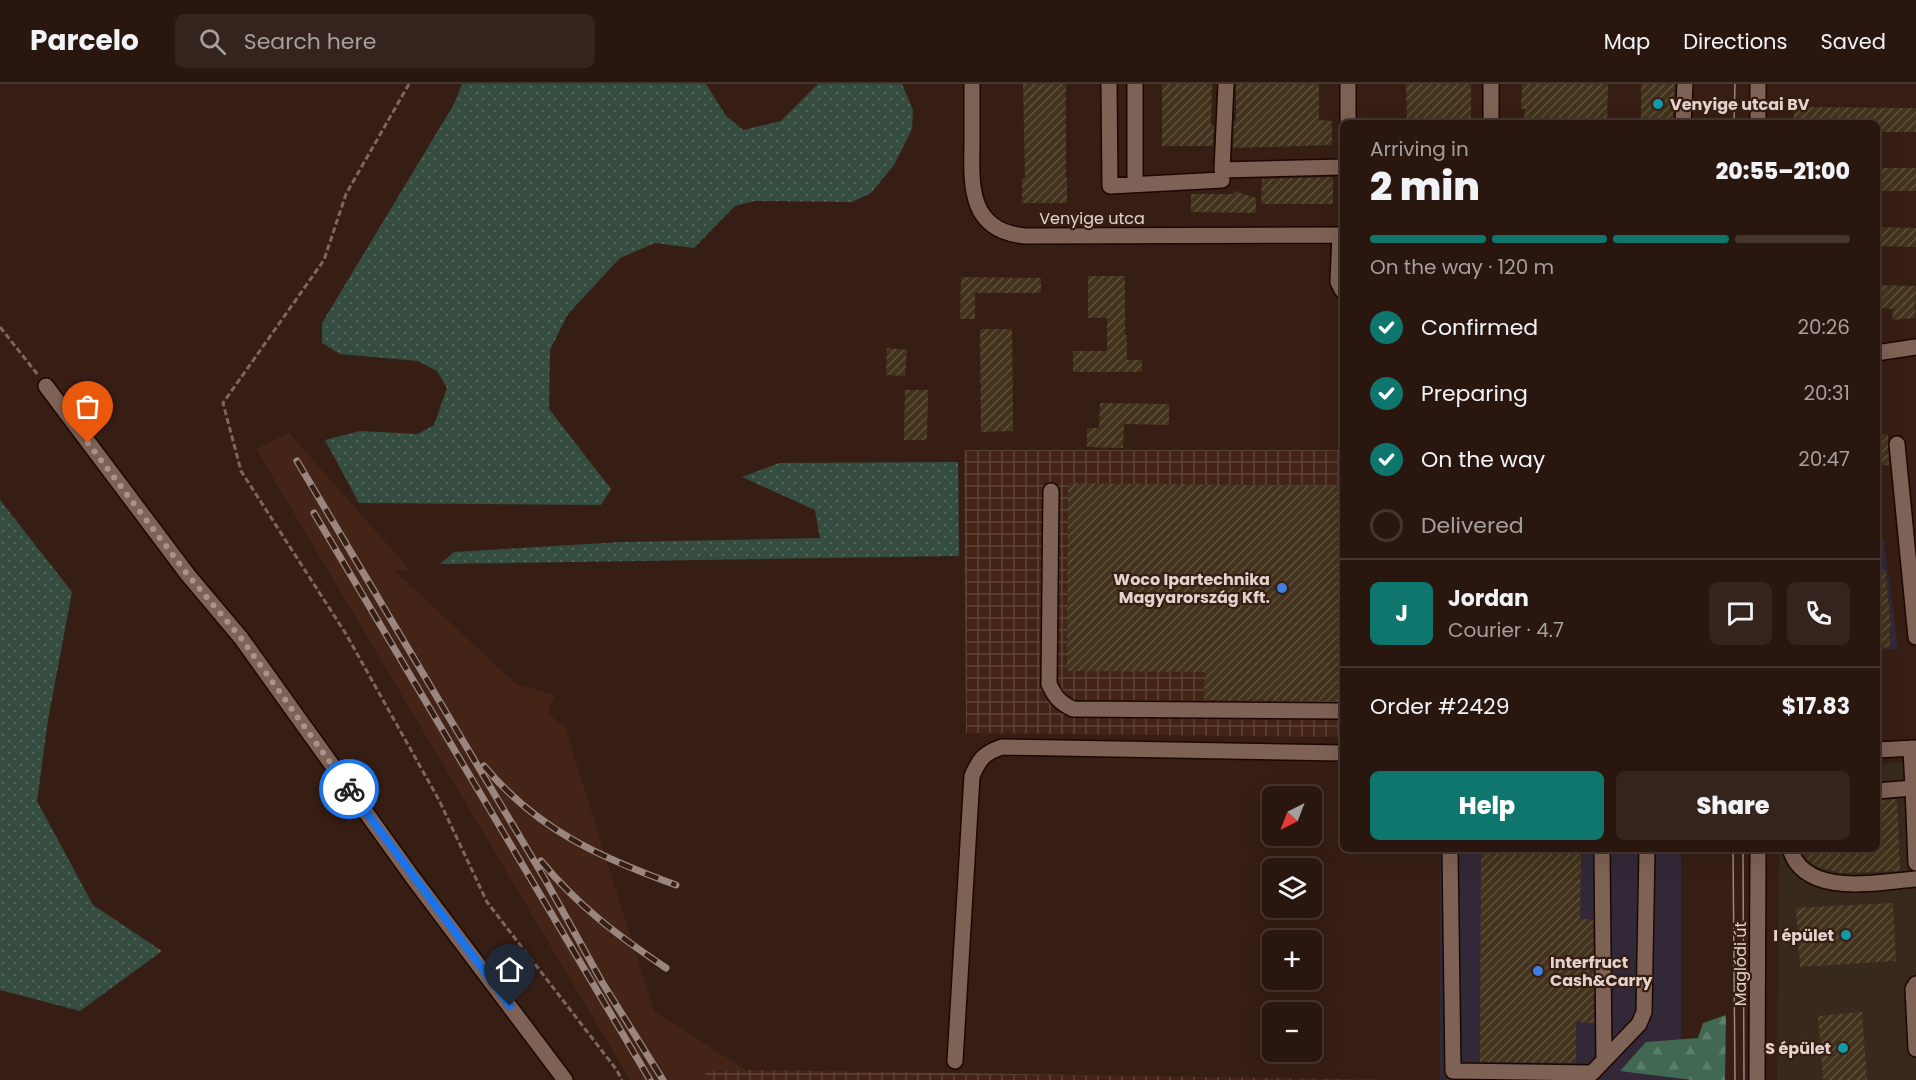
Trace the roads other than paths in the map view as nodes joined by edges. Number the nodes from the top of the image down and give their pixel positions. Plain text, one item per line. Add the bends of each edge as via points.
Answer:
1 (972, 84) edge
2 (1109, 84) edge
3 (1135, 84) edge
4 (1226, 84) edge
5 (1348, 84) edge
6 (1491, 84) edge
7 (1685, 84) edge
8 (1758, 84) edge
9 (1348, 120) edge
10 (1491, 120) edge
11 (1683, 120) edge
12 (1758, 120) edge
13 (1340, 166) edge
14 (1222, 180) dead end
15 (1135, 184) junction
16 (1340, 235) edge
17 (1340, 251) edge
18 (1340, 286) edge
19 (1916, 347) edge
20 (1880, 352) edge
21 (46, 386) road end
22 (1897, 444) dead end
23 (1051, 491) dead end
24 (1916, 637) edge
25 (1340, 711) edge
26 (1913, 748) edge
27 (1880, 750) edge
28 (1340, 753) edge
29 (1914, 788) edge
30 (1880, 791) edge
31 (1450, 852) edge
32 (1602, 852) edge
33 (1647, 852) edge
34 (1758, 852) edge
35 (1791, 852) edge
36 (1916, 863) edge
37 (1916, 879) edge
38 (1916, 984) edge
39 (1916, 1050) edge
40 (955, 1060) dead end
41 (1604, 1060) junction
42 (565, 1080) edge
43 (1758, 1080) edge

1 - 16 street, Venyige utca via 971,177 984,217 1000,232 1025,236
2 - 15 street via 1110,186
3 - 15 street
4 - 13 street via 1222,170
5 - 9 street
6 - 10 street
7 - 11 street
8 - 12 street
14 - 15 street
17 - 18 street
19 - 20 street
21 - 42 street via 188,575 241,638 413,878
22 - 24 street
23 - 25 street via 1049,684 1061,704 1073,709
26 - 27 street
26 - 29 street
28 - 40 street via 1002,747 987,752 972,776
29 - 30 street
29 - 36 street
31 - 41 street via 1453,1071 1592,1073
32 - 41 street
33 - 41 street via 1644,1012 1639,1024
34 - 43 street, Maglódi út
35 - 37 street via 1803,871 1838,884
38 - 39 street

